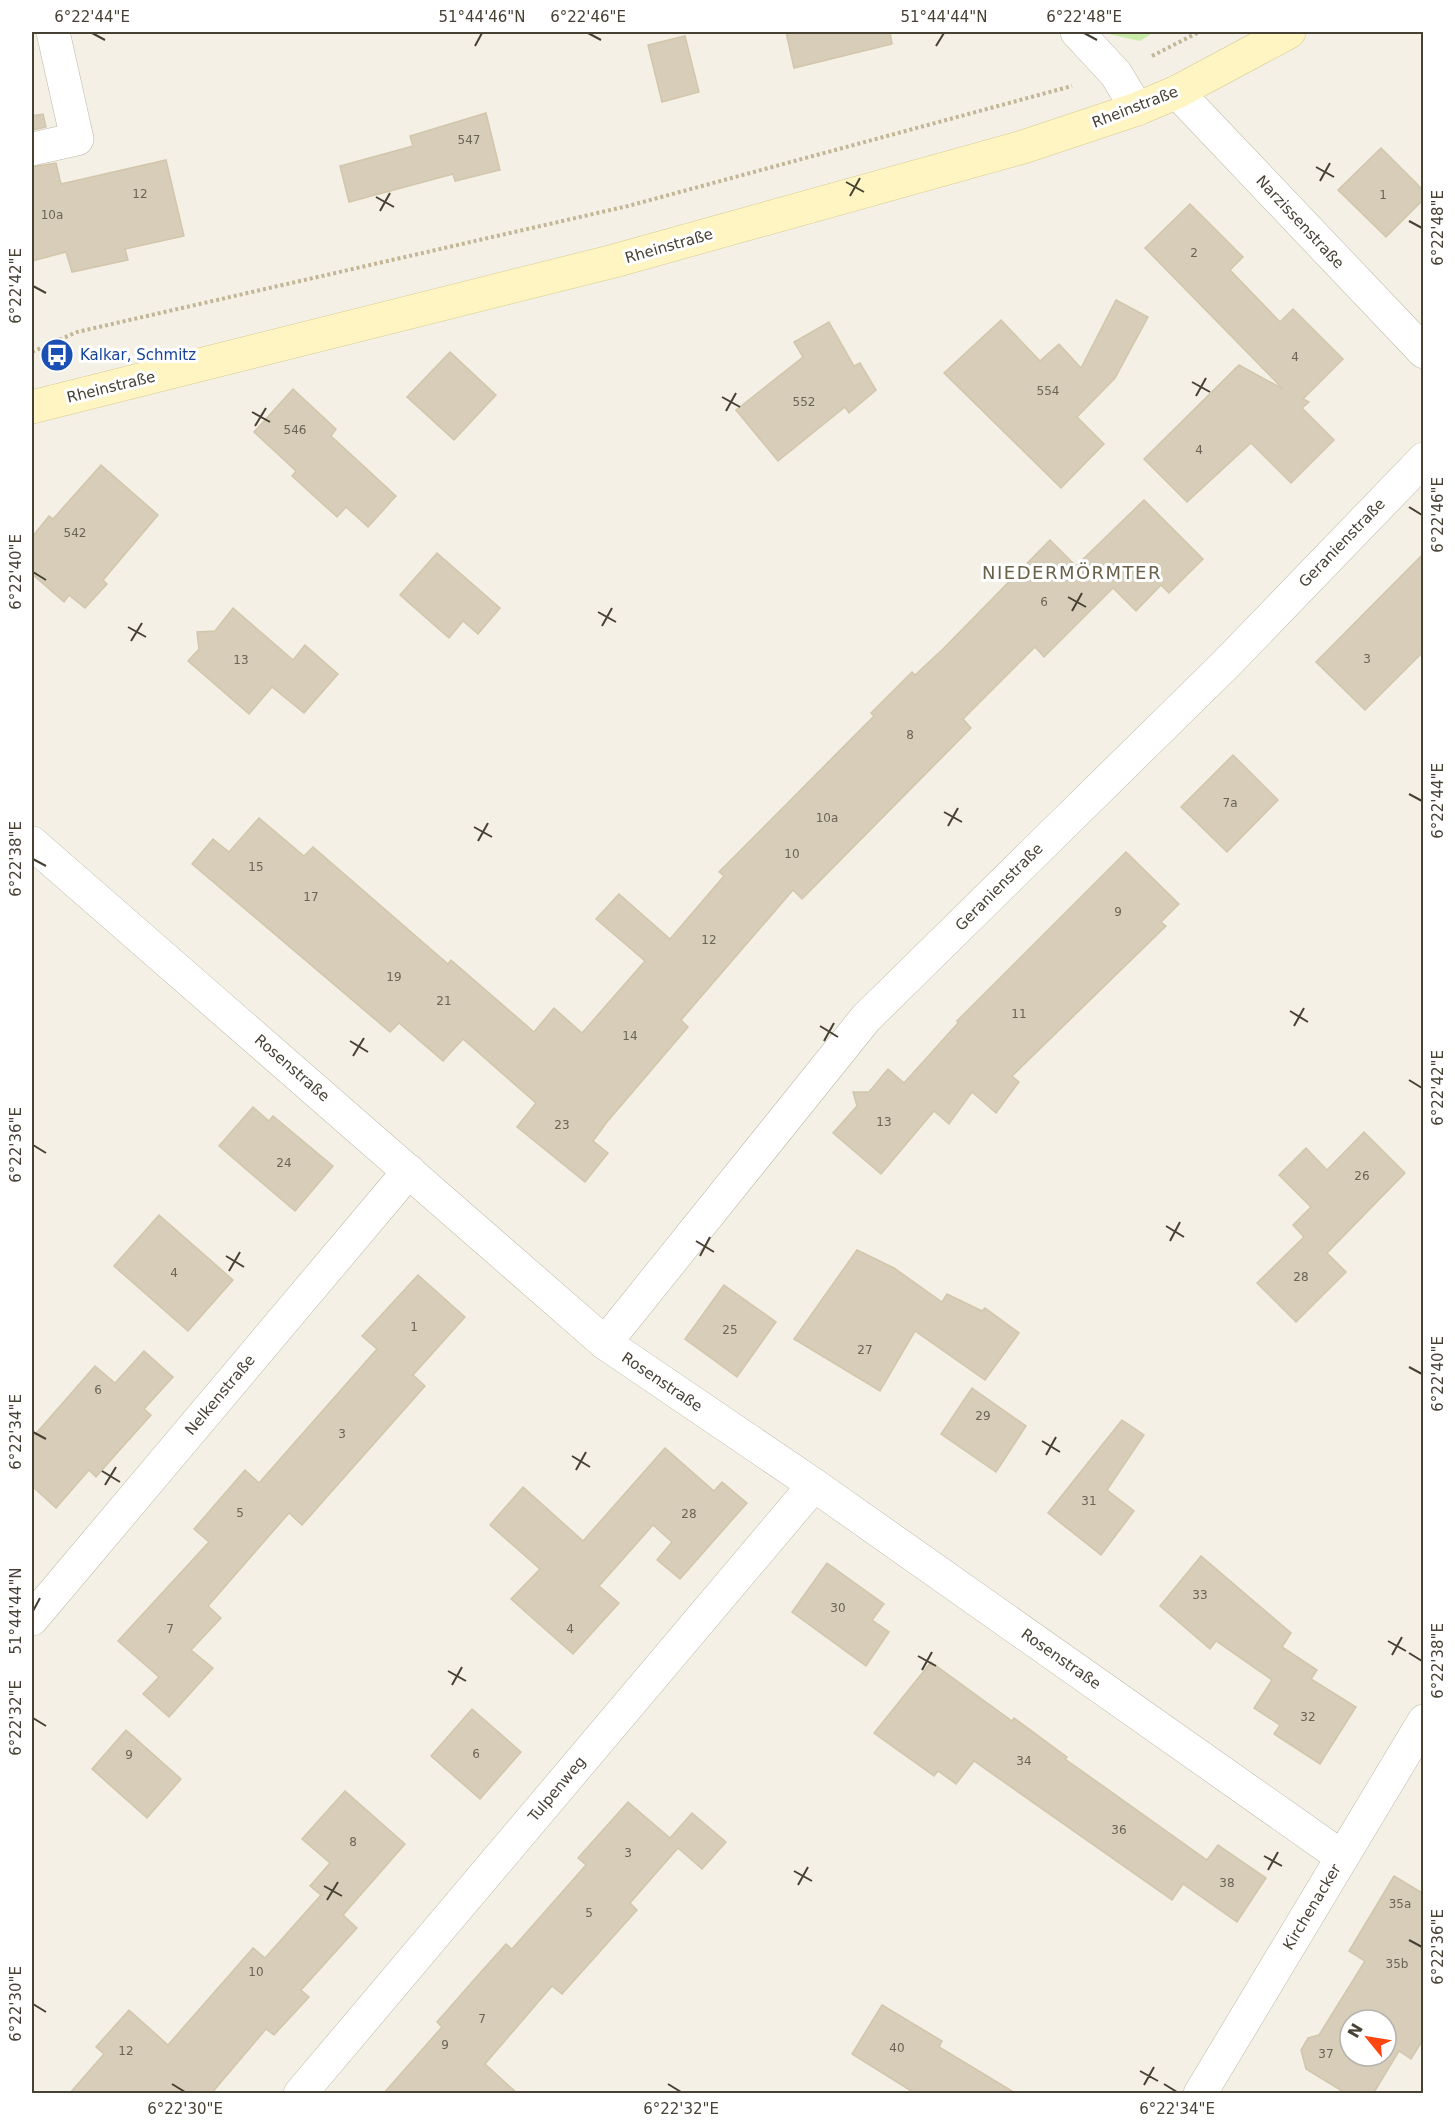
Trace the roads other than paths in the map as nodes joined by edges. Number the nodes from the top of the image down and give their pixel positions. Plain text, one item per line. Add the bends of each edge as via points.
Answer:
1 (53, 32) edge
2 (1077, 32) edge
3 (1289, 32) edge
4 (1177, 92) junction
5 (1137, 109) junction
6 (32, 149) edge
7 (1424, 352) edge
8 (32, 407) edge
9 (1424, 459) edge
10 (32, 843) edge
11 (409, 1171) junction
12 (605, 1343) junction
13 (814, 1485) junction
14 (32, 1619) edge
15 (1424, 1721) edge
16 (1342, 1857) junction
17 (300, 2094) edge
18 (1200, 2094) edge

1 - 6 street via 77,139
2 - 5 street via 1116,74
3 - 4 main road, Rheinstraße
4 - 5 main road, Rheinstraße
4 - 7 street, Narzissenstraße
5 - 8 main road, Rheinstraße via 1023,147 614,261
9 - 12 street, Geranienstraße via 1227,663 866,1018
10 - 11 street, Rosenstraße
11 - 12 street, Rosenstraße
11 - 14 street, Nelkenstraße
12 - 13 street, Rosenstraße
13 - 16 street, Rosenstraße
13 - 17 street, Tulpenweg
15 - 16 street, Kirchenacker
16 - 18 street, Kirchenacker

